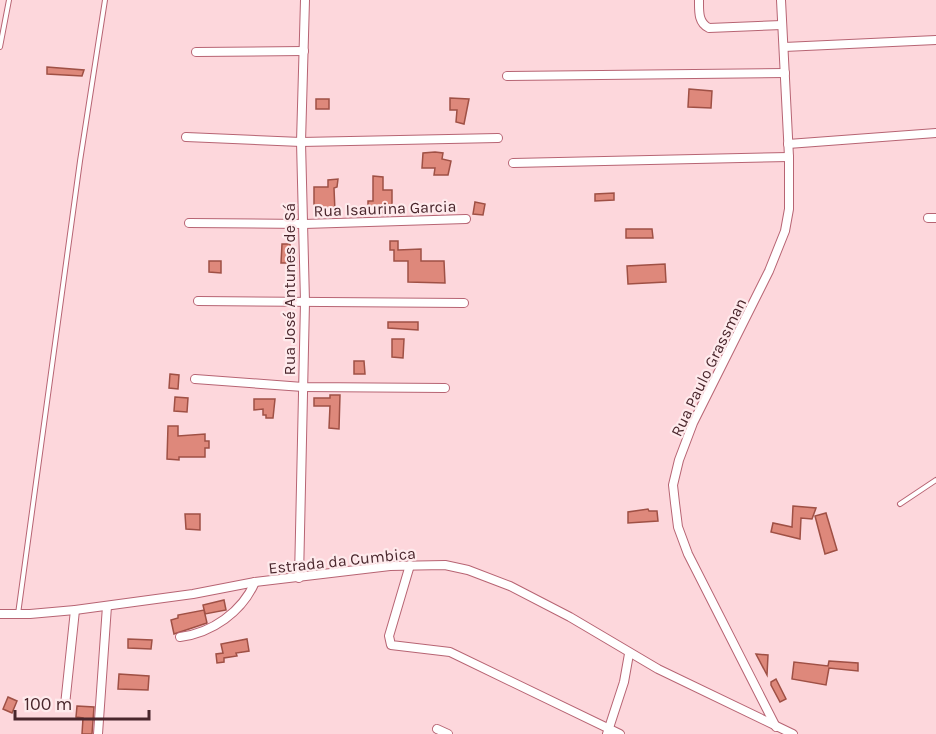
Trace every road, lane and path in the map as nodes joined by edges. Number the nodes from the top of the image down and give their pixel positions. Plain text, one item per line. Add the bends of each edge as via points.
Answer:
1 (9, 0) edge
2 (105, 0) edge
3 (305, 0) edge
4 (699, 0) edge
5 (781, 0) edge
6 (782, 25) junction
7 (936, 40) edge
8 (0, 47) edge
9 (784, 47) junction
10 (304, 51) junction
11 (196, 52) dead end
12 (785, 73) junction
13 (507, 76) dead end
14 (936, 133) edge
15 (186, 137) dead end
16 (498, 138) dead end
17 (301, 142) junction
18 (788, 144) junction
19 (789, 157) junction
20 (513, 163) dead end
21 (466, 219) dead end
22 (189, 223) dead end
23 (304, 224) junction
24 (198, 301) dead end
25 (304, 302) junction
26 (464, 303) dead end
27 (195, 379) dead end
28 (303, 387) junction
29 (445, 388) dead end
30 (936, 480) edge
31 (900, 504) dead end
32 (410, 565) junction
33 (299, 578) junction
34 (255, 582) junction
35 (107, 606) junction
36 (75, 610) junction
37 (0, 614) edge
38 (18, 614) junction
39 (180, 637) dead end
40 (629, 654) junction
41 (65, 705) dead end
42 (776, 727) junction
43 (437, 729) dead end
44 (608, 731) edge
45 (98, 734) edge
46 (448, 734) edge
47 (620, 734) edge
48 (793, 734) edge

1 - 8 lane
2 - 38 lane
3 - 10 street, Rua José Antunes de Sá
4 - 6 street via 701,20 709,28
5 - 6 street, Rua Paulo Grassman
6 - 9 street, Rua Paulo Grassman
7 - 9 street
9 - 12 street, Rua Paulo Grassman
10 - 11 street
10 - 17 street, Rua José Antunes de Sá
12 - 13 street
12 - 18 street, Rua Paulo Grassman
14 - 18 street
15 - 17 street
16 - 17 street
17 - 23 street, Rua José Antunes de Sá
18 - 19 street, Rua Paulo Grassman
19 - 20 street
19 - 42 street, Rua Paulo Grassman via 785,231 769,272 693,423 673,485 678,526 688,554
21 - 23 street, Rua Isaurina Garcia
22 - 23 street, Rua Isaurina Garcia
23 - 25 street, Rua José Antunes de Sá
24 - 25 street
25 - 26 street
25 - 28 street, Rua José Antunes de Sá
27 - 28 street
28 - 29 street
28 - 33 street, Rua José Antunes de Sá
30 - 31 lane
32 - 33 street, Estrada da Cumbica
32 - 40 street, Estrada da Cumbica via 445,565 488,576 570,617
32 - 44 street via 389,636 391,645 450,652
33 - 34 street, Estrada da Cumbica
34 - 35 street, Estrada da Cumbica
34 - 39 street via 230,615 210,630
35 - 36 street, Estrada da Cumbica
35 - 45 street
36 - 38 street, Estrada da Cumbica
36 - 41 street
37 - 38 street, Estrada da Cumbica
40 - 42 street, Estrada da Cumbica
40 - 44 street
42 - 48 street, Estrada da Cumbica
43 - 46 street
44 - 47 street

